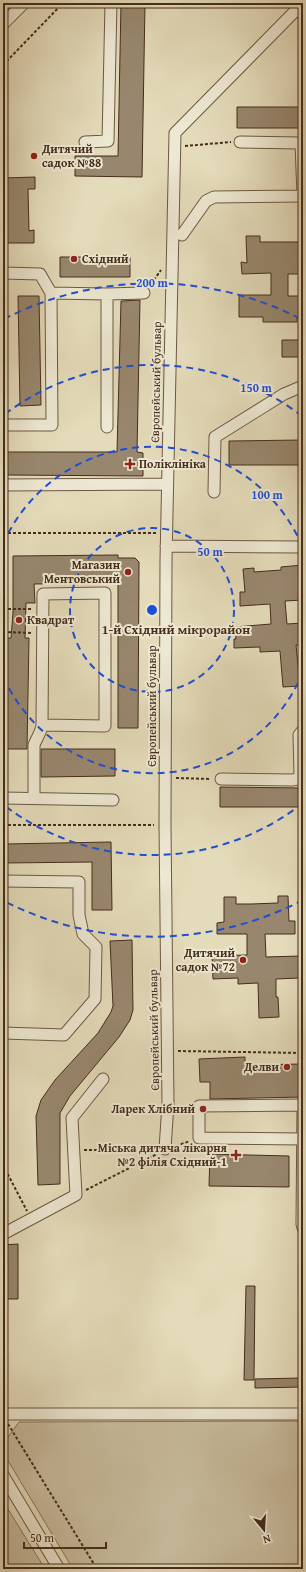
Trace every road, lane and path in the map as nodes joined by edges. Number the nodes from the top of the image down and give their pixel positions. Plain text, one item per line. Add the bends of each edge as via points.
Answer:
1 (24, 3) edge
2 (63, 3) edge
3 (111, 3) edge
4 (303, 3) edge
5 (3, 24) edge
6 (3, 65) edge
7 (85, 142) dead end
8 (240, 142) joint
9 (174, 146) junction
10 (303, 196) edge
11 (182, 235) dead end
12 (3, 273) edge
13 (51, 293) junction
14 (144, 293) dead end
15 (108, 294) junction
16 (303, 386) edge
17 (3, 425) edge
18 (107, 427) dead end
19 (167, 484) junction
20 (3, 485) edge
21 (214, 492) dead end
22 (3, 533) edge
23 (166, 533) junction
24 (166, 546) junction
25 (303, 546) edge
26 (3, 609) edge
27 (43, 609) junction
28 (3, 632) edge
29 (43, 633) junction
30 (42, 725) junction
31 (303, 730) edge
32 (165, 778) junction
33 (221, 779) joint
34 (3, 798) edge
35 (34, 798) junction
36 (113, 800) dead end
37 (3, 825) edge
38 (165, 825) junction
39 (3, 881) edge
40 (3, 1033) edge
41 (167, 1051) junction
42 (303, 1053) edge
43 (103, 1079) dead end
44 (303, 1105) edge
45 (199, 1138) junction
46 (302, 1139) edge
47 (73, 1150) junction
48 (165, 1150) junction
49 (3, 1165) edge
50 (76, 1195) junction
51 (31, 1219) junction
52 (303, 1228) edge
53 (3, 1234) edge
54 (303, 1414) edge
55 (5, 1418) edge
56 (3, 1475) edge
57 (59, 1569) edge
58 (97, 1569) edge

1 - 5 street
2 - 6 path
3 - 7 street via 108,141
4 - 9 street, Європейський бульвар via 175,133
8 - 9 path
8 - 10 street via 301,143
9 - 19 street, Європейський бульвар
10 - 11 street via 214,197 206,201
12 - 13 street via 40,274
13 - 15 street
13 - 17 street via 52,425
14 - 15 street
15 - 18 street
16 - 21 street via 284,394 215,437
19 - 20 street
19 - 23 street, Європейський бульвар
22 - 23 path
23 - 24 street, Європейський бульвар
24 - 25 street
24 - 32 street, Європейський бульвар
26 - 27 path
27 - 29 street
27 - 30 street via 43,594 105,593 105,726
28 - 29 path
29 - 30 street
30 - 35 street via 42,733 36,738 34,745
31 - 33 street via 299,734 298,779
32 - 33 path
32 - 38 street, Європейський бульвар
34 - 35 street
35 - 36 street
37 - 38 path
38 - 41 street, Європейський бульвар
39 - 40 street via 79,882 79,915 83,934 96,947 95,999 64,1035
41 - 42 path
41 - 48 street, Європейський бульвар via 168,1104
43 - 47 street via 72,1118
44 - 45 street via 199,1106
44 - 46 street
45 - 46 street
45 - 48 path
46 - 52 street
47 - 48 path
47 - 50 street
48 - 50 path
49 - 51 path
50 - 51 street
51 - 53 street
54 - 55 street
55 - 58 path
56 - 57 street

